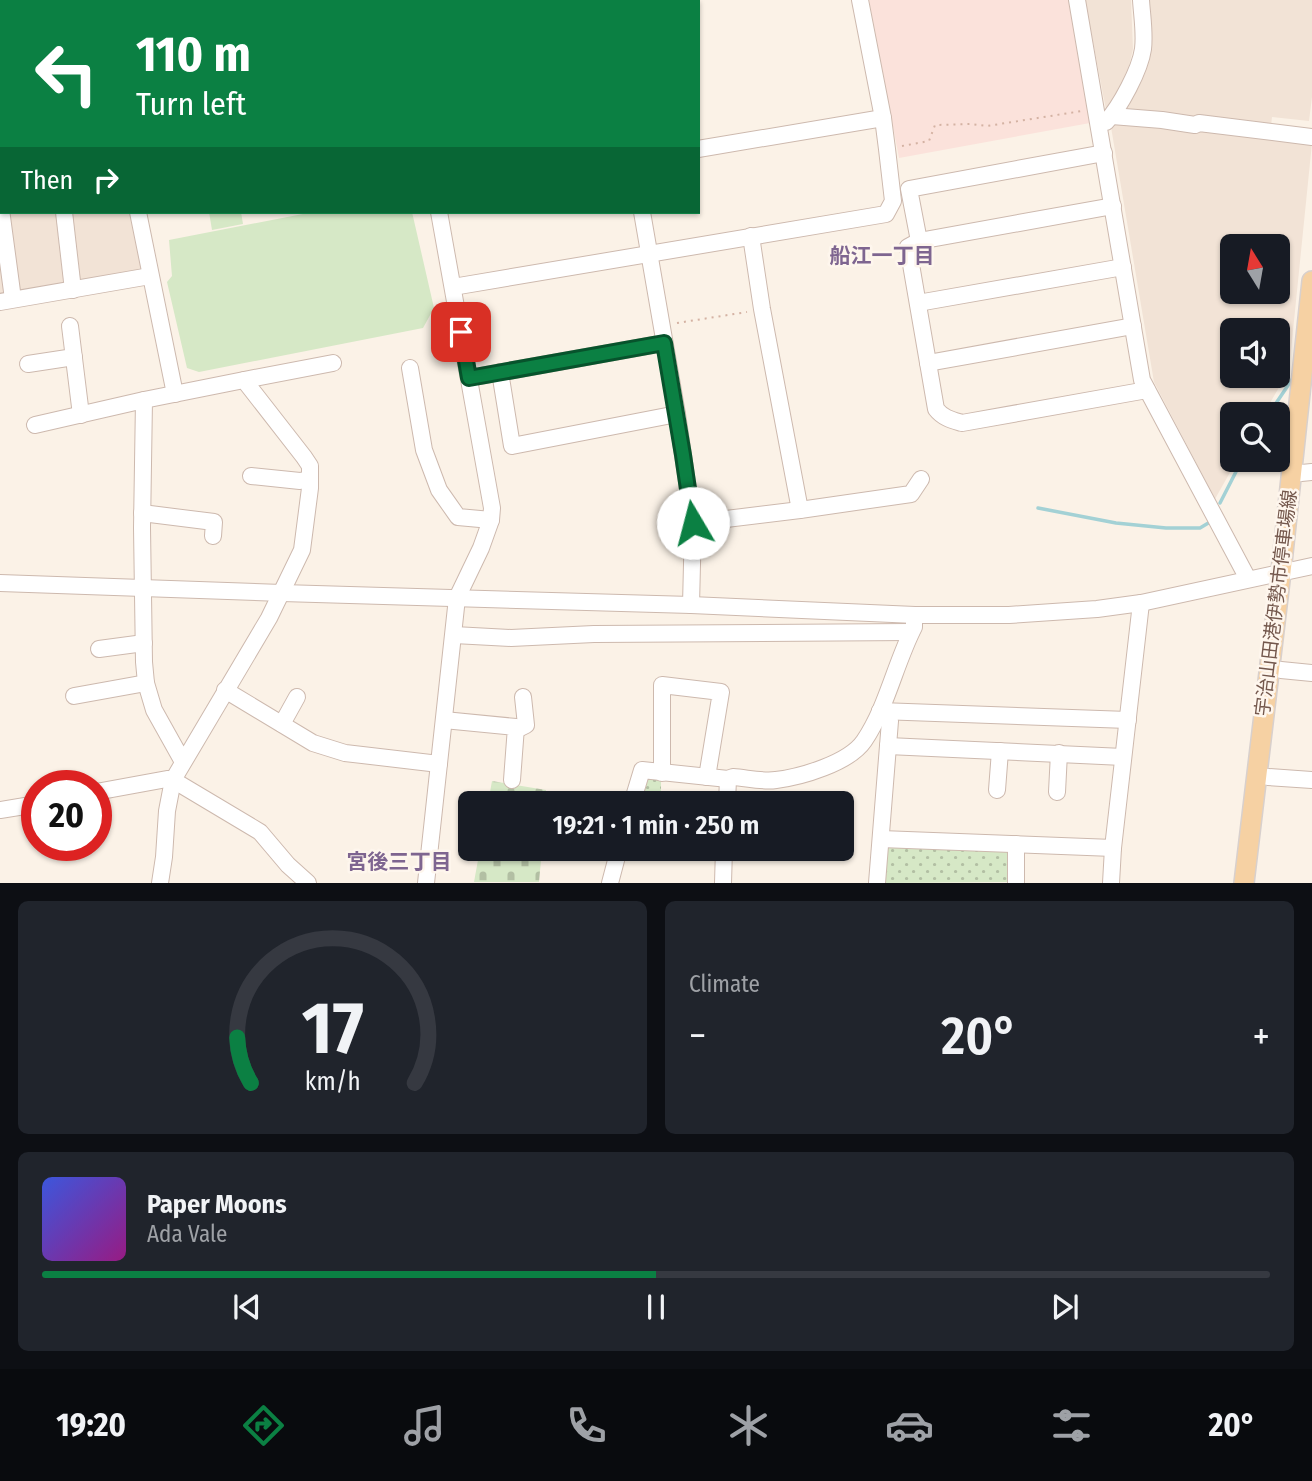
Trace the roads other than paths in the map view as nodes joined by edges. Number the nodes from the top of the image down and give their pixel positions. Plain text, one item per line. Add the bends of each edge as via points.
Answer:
1 (860, 0) edge
2 (1077, 0) edge
3 (1141, 0) edge
4 (1112, 116) junction
5 (883, 118) junction
6 (1100, 129) junction
7 (1312, 136) edge
8 (700, 149) edge
9 (1104, 153) junction
10 (1113, 206) junction
11 (1, 214) edge
12 (64, 214) edge
13 (138, 214) edge
14 (439, 214) edge
15 (642, 214) edge
16 (751, 236) junction
17 (919, 241) junction
18 (649, 254) junction
19 (1123, 267) junction
20 (150, 276) junction
21 (1312, 281) edge
22 (453, 287) junction
23 (73, 290) junction
24 (7, 300) edge
25 (918, 303) junction
26 (70, 326) dead end
27 (1133, 327) junction
28 (664, 343) junction
29 (74, 357) junction
30 (333, 363) dead end
31 (928, 363) junction
32 (28, 364) dead end
33 (410, 368) dead end
34 (500, 372) junction
35 (469, 378) junction
36 (244, 380) junction
37 (1147, 390) junction
38 (175, 394) junction
39 (144, 400) junction
40 (677, 414) junction
41 (81, 415) junction
42 (35, 425) dead end
43 (1312, 472) edge
44 (1291, 474) junction
45 (251, 476) dead end
46 (310, 479) junction
47 (921, 480) dead end
48 (800, 510) junction
49 (142, 513) junction
50 (491, 520) junction
51 (216, 522) dead end
52 (693, 523) junction
53 (1312, 566) edge
54 (1281, 572) junction
55 (1248, 579) junction
56 (0, 583) edge
57 (144, 587) junction
58 (282, 593) junction
59 (457, 598) junction
60 (1141, 603) junction
61 (691, 605) junction
62 (915, 615) junction
63 (911, 632) junction
64 (454, 635) junction
65 (144, 643) junction
66 (99, 649) dead end
67 (1281, 670) dead end
68 (1312, 673) edge
69 (146, 683) junction
70 (225, 690) junction
71 (74, 696) dead end
72 (297, 697) dead end
73 (523, 697) dead end
74 (880, 711) junction
75 (444, 720) junction
76 (1128, 720) junction
77 (282, 724) junction
78 (516, 730) junction
79 (888, 746) junction
80 (1000, 751) junction
81 (1059, 753) junction
82 (1123, 757) junction
83 (183, 762) junction
84 (439, 764) junction
85 (662, 773) junction
86 (707, 777) junction
87 (1268, 777) dead end
88 (512, 779) dead end
89 (728, 779) junction
90 (173, 780) junction
91 (1312, 780) edge
92 (112, 789) edge
93 (997, 790) dead end
94 (636, 791) edge
95 (728, 791) edge
96 (1057, 792) dead end
97 (21, 807) edge
98 (0, 810) edge
99 (881, 839) junction
100 (1017, 845) junction
101 (1113, 848) junction
102 (616, 861) edge
103 (724, 861) edge
104 (301, 880) edge
105 (160, 883) edge
106 (426, 883) edge
107 (610, 883) edge
108 (723, 883) edge
109 (877, 883) edge
110 (1016, 883) edge
111 (1111, 883) edge
112 (1244, 883) edge

1 - 5 street
2 - 6 street
3 - 4 street via 1142,52 1129,88
4 - 6 street
4 - 7 street
5 - 8 street
5 - 16 street via 893,201 886,214
6 - 9 street
9 - 10 street
9 - 17 street via 909,189
10 - 17 street
10 - 19 street
11 - 24 street
12 - 23 street
13 - 20 street
14 - 22 street
15 - 18 street
16 - 18 street
16 - 48 street
17 - 25 street via 908,247
18 - 22 street
18 - 28 street
19 - 25 street
19 - 27 street
20 - 23 street
20 - 38 street
21 - 44 main road, 宇治山田港伊勢市停車場線
22 - 35 street
23 - 24 street
25 - 31 street
26 - 29 street
27 - 31 street
27 - 37 street
28 - 34 street
28 - 40 street
29 - 32 street
29 - 41 street
30 - 36 street
31 - 37 street via 936,409 962,423
33 - 50 street via 424,450 439,490 457,517
34 - 35 street
34 - 40 street via 512,446
35 - 50 street
36 - 38 street
36 - 46 street via 304,457
37 - 55 street
38 - 39 street
39 - 41 street
39 - 49 street
40 - 52 street
41 - 42 street
43 - 44 street
44 - 54 main road, 宇治山田港伊勢市停車場線
45 - 46 street
46 - 58 street via 302,550
47 - 48 street via 911,494
48 - 52 street
49 - 51 street
49 - 57 street
50 - 59 street
52 - 61 street
53 - 54 street
54 - 55 street
54 - 112 main road, 宇治山田港伊勢市停車場線
55 - 60 street
56 - 57 street
57 - 58 street
57 - 65 street
58 - 59 street
58 - 70 street
59 - 61 street
59 - 64 street
60 - 62 street via 1009,615
60 - 76 street
61 - 62 street
62 - 63 street
63 - 64 street
63 - 74 street
64 - 75 street
65 - 66 street
65 - 69 street
67 - 68 street
69 - 71 street
69 - 83 street via 154,710
70 - 77 street
70 - 83 street
72 - 77 street
73 - 78 street via 526,725
74 - 76 street
74 - 79 street via 890,721
74 - 89 street via 859,747 835,762 775,780
75 - 78 street
75 - 84 street
76 - 82 street
77 - 84 street via 313,743 345,753
78 - 88 street
79 - 80 street
79 - 99 street
80 - 81 street
80 - 93 street
81 - 82 street
81 - 96 street
82 - 101 street
83 - 90 street
84 - 106 street
85 - 86 street
85 - 86 street via 662,685 721,692
85 - 94 street via 642,771
86 - 89 street
87 - 91 street
89 - 95 street
90 - 92 street
90 - 104 street via 260,832
90 - 105 street
97 - 98 street
99 - 100 street
99 - 109 street
100 - 101 street
100 - 110 street
101 - 111 street
102 - 107 street
103 - 108 street

